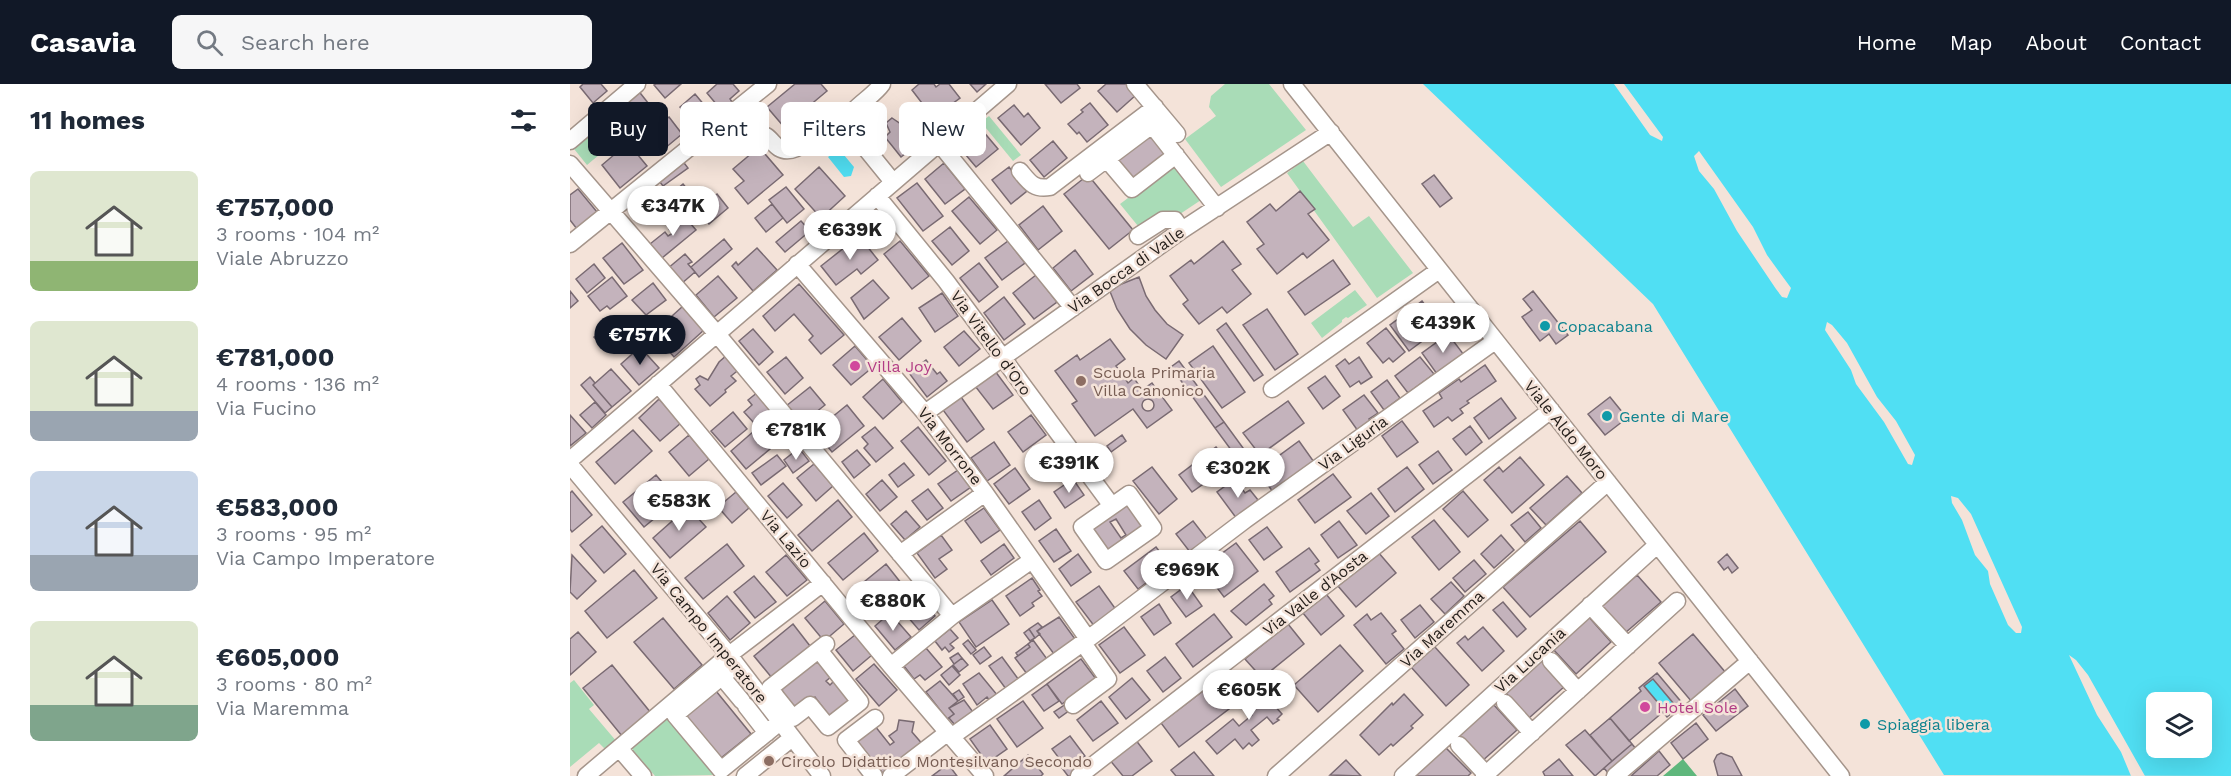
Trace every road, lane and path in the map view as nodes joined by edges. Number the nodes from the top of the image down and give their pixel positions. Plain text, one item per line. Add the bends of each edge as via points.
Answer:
1 (637, 84) edge
2 (768, 84) edge
3 (1008, 84) edge
4 (1135, 84) edge
5 (1292, 84) edge
6 (882, 85) edge
7 (863, 102) edge
8 (986, 102) edge
9 (1155, 107) junction
10 (1331, 132) junction
11 (1177, 134) dead end
12 (769, 139) edge
13 (570, 141) edge
14 (781, 148) edge
15 (1176, 155) junction
16 (872, 156) edge
17 (923, 156) edge
18 (950, 156) edge
19 (1110, 163) dead end
20 (570, 164) edge
21 (1020, 171) dead end
22 (1088, 173) dead end
23 (893, 182) junction
24 (876, 196) junction
25 (1217, 208) junction
26 (610, 211) junction
27 (1182, 230) junction
28 (1138, 236) dead end
29 (570, 244) edge
30 (797, 264) junction
31 (1440, 270) junction
32 (1074, 308) junction
33 (717, 333) junction
34 (1495, 341) junction
35 (1003, 359) junction
36 (658, 384) junction
37 (1272, 389) dead end
38 (1551, 410) junction
39 (925, 413) junction
40 (570, 460) edge
41 (570, 465) edge
42 (1608, 482) junction
43 (986, 493) junction
44 (1112, 506) dead end
45 (1657, 545) junction
46 (900, 554) junction
47 (1032, 560) junction
48 (823, 583) junction
49 (1677, 601) dead end
50 (1590, 605) junction
51 (952, 616) junction
52 (1085, 641) junction
53 (1628, 646) junction
54 (732, 660) junction
55 (1750, 661) junction
56 (1551, 662) dead end
57 (891, 666) junction
58 (722, 677) junction
59 (1578, 691) junction
60 (772, 702) junction
61 (1504, 704) dead end
62 (1073, 705) dead end
63 (875, 718) dead end
64 (783, 727) junction
65 (1532, 733) junction
66 (949, 735) junction
67 (1459, 745) dead end
68 (619, 748) junction
69 (1485, 775) edge
70 (586, 776) edge
71 (643, 776) edge
72 (745, 776) edge
73 (822, 776) edge
74 (874, 776) edge
75 (891, 776) edge
76 (984, 776) edge
77 (1079, 776) edge
78 (1276, 776) edge
79 (1403, 776) edge
80 (1615, 776) edge
81 (1841, 776) edge

1 - 13 street
2 - 26 street
3 - 8 street
4 - 9 street
5 - 10 street, Viale Aldo Moro
6 - 7 street
9 - 11 street
9 - 21 street via 1050,187 1033,186
10 - 25 street, Via Bocca di Valle
10 - 31 street, Viale Aldo Moro
12 - 14 street
15 - 19 street via 1132,189
15 - 22 street via 1152,125
15 - 25 street
16 - 23 street
17 - 23 street
18 - 32 street
20 - 26 street
23 - 24 street
24 - 30 street
24 - 35 street, Via Vitello d'Oro
25 - 27 street, Via Bocca di Valle
26 - 29 street
26 - 33 street
27 - 28 street via 1174,220 1163,220
27 - 32 street, Via Bocca di Valle
30 - 33 street
30 - 39 street, Via Morrone
31 - 34 street, Viale Aldo Moro
31 - 37 street
32 - 35 street, Via Bocca di Valle
33 - 36 street
33 - 46 street
34 - 38 street, Viale Aldo Moro
34 - 52 street, Via Liguria via 1245,520
35 - 39 street, Via Bocca di Valle
35 - 44 street, Via Vitello d'Oro
36 - 40 street
36 - 48 street, Via Lazio
38 - 42 street, Viale Aldo Moro
38 - 77 street, Via Valle d'Aosta
39 - 43 street, Via Morrone
41 - 54 street, Via Campo Imperatore
42 - 45 street, Viale Aldo Moro
42 - 78 street, Via Maremma
43 - 46 street
43 - 47 street, Via Morrone
45 - 50 street, Via Lucania
45 - 55 street, Viale Aldo Moro
46 - 51 street
47 - 51 street
47 - 52 street, Via Morrone
48 - 54 street
48 - 57 street, Via Lazio
49 - 53 street
50 - 53 street
50 - 79 street, Via Lucania
51 - 57 street
52 - 62 street, Via Morrone via 1108,679
52 - 66 street, Via Liguria
53 - 59 street
54 - 58 street
54 - 60 street, Via Campo Imperatore
54 - 68 street
55 - 80 street
55 - 81 street, Viale Aldo Moro
56 - 59 street
57 - 66 street, Via Lazio
58 - 64 street via 744,704
58 - 64 street via 675,715 721,770
59 - 65 street
60 - 64 street, Via Campo Imperatore
60 - 64 street via 770,688 822,647 860,702 828,727 810,705
61 - 65 street
63 - 74 street via 846,740
64 - 72 street
64 - 73 street, Via Campo Imperatore
65 - 69 street
66 - 75 street, Via Liguria
66 - 76 street, Via Lazio
67 - 69 street
68 - 70 street
68 - 71 street

